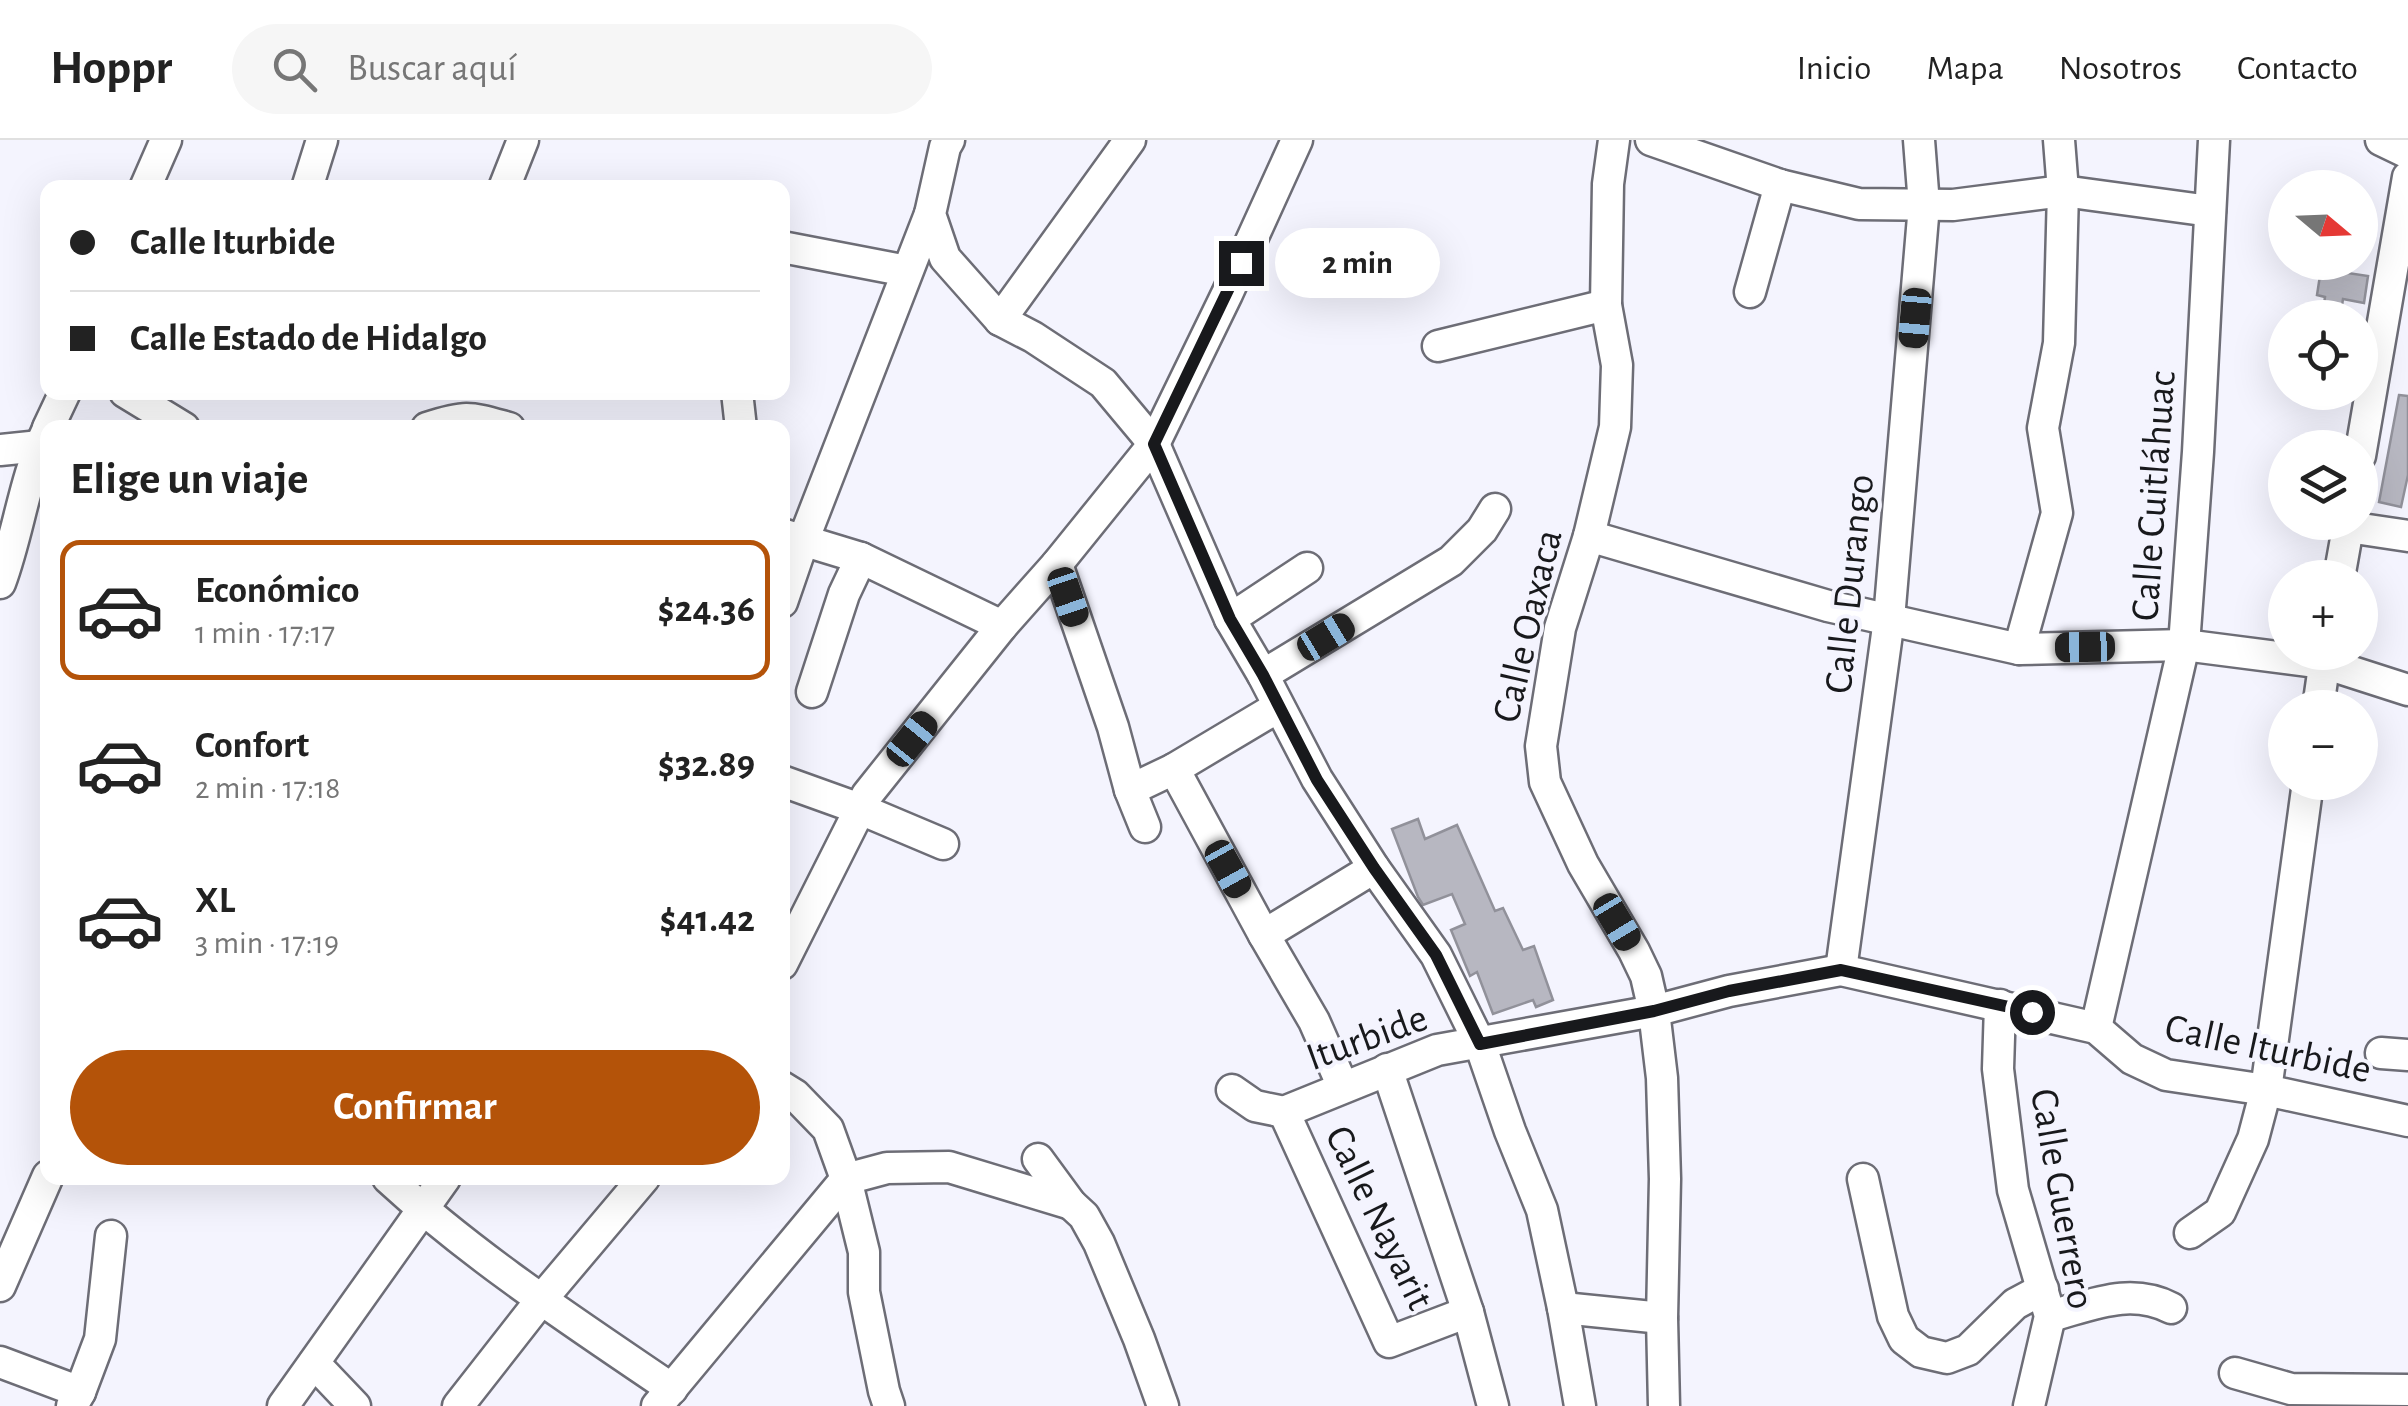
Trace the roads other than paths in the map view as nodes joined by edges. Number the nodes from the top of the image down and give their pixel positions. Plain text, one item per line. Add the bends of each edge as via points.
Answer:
1 (166, 140) edge
2 (322, 140) edge
3 (523, 140) edge
4 (949, 140) edge
5 (1130, 140) edge
6 (1297, 140) edge
7 (1614, 140) edge
8 (1650, 140) edge
9 (1919, 140) edge
10 (2060, 140) edge
11 (2214, 140) edge
12 (2381, 140) edge
13 (2408, 154) edge
14 (2408, 176) edge
15 (148, 180) edge
16 (310, 180) edge
17 (507, 180) edge
18 (1780, 185) junction
19 (2062, 191) junction
20 (1924, 205) junction
21 (2210, 212) junction
22 (930, 214) junction
23 (790, 249) edge
24 (906, 271) junction
25 (1750, 292) dead end
26 (1606, 305) junction
27 (1000, 320) junction
28 (1438, 346) dead end
29 (138, 400) edge
30 (171, 420) edge
31 (452, 420) edge
32 (479, 420) edge
33 (2364, 430) edge
34 (40, 436) edge
35 (1154, 444) junction
36 (40, 447) edge
37 (0, 450) edge
38 (1496, 509) dead end
39 (2378, 530) edge
40 (1589, 536) junction
41 (2408, 536) edge
42 (793, 538) edge
43 (861, 558) junction
44 (1057, 564) junction
45 (1307, 568) dead end
46 (0, 583) edge
47 (1230, 619) junction
48 (1890, 619) junction
49 (1002, 626) junction
50 (2184, 645) junction
51 (2020, 649) junction
52 (2268, 653) edge
53 (2356, 670) edge
54 (1263, 675) junction
55 (2408, 690) edge
56 (812, 692) dead end
57 (1278, 707) junction
58 (1174, 769) junction
59 (790, 784) edge
60 (1130, 790) junction
61 (2306, 800) edge
62 (860, 808) junction
63 (1145, 827) dead end
64 (943, 844) dead end
65 (1374, 868) junction
66 (1264, 935) junction
67 (790, 948) edge
68 (1841, 970) junction
69 (2000, 1005) junction
70 (1654, 1011) junction
71 (2096, 1028) junction
72 (1480, 1044) junction
73 (1387, 1069) junction
74 (1344, 1087) junction
75 (1232, 1090) dead end
76 (2266, 1090) junction
77 (790, 1092) edge
78 (1284, 1112) junction
79 (2408, 1121) edge
80 (1038, 1158) dead end
81 (1862, 1178) dead end
82 (846, 1179) junction
83 (44, 1185) edge
84 (396, 1185) edge
85 (440, 1185) edge
86 (638, 1185) edge
87 (1071, 1204) junction
88 (422, 1209) junction
89 (2190, 1233) dead end
90 (111, 1236) dead end
91 (0, 1286) edge
92 (541, 1300) junction
93 (2047, 1302) junction
94 (1563, 1308) junction
95 (2171, 1308) dead end
96 (1468, 1312) junction
97 (1662, 1318) junction
98 (0, 1362) edge
99 (314, 1364) junction
100 (2235, 1374) dead end
101 (2408, 1390) edge
102 (665, 1397) edge
103 (76, 1399) edge
104 (880, 1401) edge
105 (282, 1406) edge
106 (355, 1406) edge
107 (458, 1406) edge
108 (1163, 1406) edge
109 (1494, 1406) edge
110 (1580, 1406) edge
111 (1664, 1406) edge
112 (2029, 1406) edge

1 - 15 street
2 - 16 street
3 - 17 street
4 - 22 street
5 - 27 street
6 - 35 street
7 - 26 street, Calle Oaxaca
8 - 18 street
9 - 20 street, Calle Durango
10 - 19 street
11 - 21 street, Calle Cuitláhuac
12 - 13 street
14 - 33 street
18 - 20 street via 1858,204
18 - 25 street
19 - 20 street
19 - 21 street
19 - 51 street via 2059,343 2043,428 2057,514
20 - 48 street, Calle Durango
21 - 50 street, Calle Cuitláhuac
22 - 24 street
22 - 27 street via 945,258
23 - 24 street
24 - 42 street
26 - 28 street
26 - 40 street, Calle Oaxaca via 1616,365 1615,427
27 - 35 street via 1103,383
29 - 30 street
31 - 32 street
34 - 37 street
35 - 44 street
35 - 47 street
36 - 46 street
38 - 54 street via 1451,561
39 - 41 street
40 - 48 street
40 - 70 street, Calle Oaxaca via 1560,628 1541,746 1545,782 1646,976
42 - 43 street
43 - 49 street
43 - 56 street
44 - 49 street
44 - 60 street
45 - 47 street
47 - 54 street
48 - 51 street
48 - 68 street, Calle Durango
49 - 62 street
50 - 51 street
50 - 52 street
50 - 71 street, Calle Cuitláhuac
53 - 55 street
54 - 57 street
57 - 58 street
57 - 65 street
58 - 60 street
58 - 66 street
59 - 62 street
60 - 63 street
61 - 76 street
62 - 64 street
62 - 67 street
65 - 66 street
65 - 72 street via 1436,955
66 - 74 street
68 - 69 street, Calle Iturbide
68 - 70 street, Calle Iturbide
69 - 71 street, Calle Iturbide
69 - 93 street, Calle Guerrero via 1998,1069 2014,1190
70 - 72 street, Iturbide
70 - 97 street, Calle Oaxaca via 1665,1179
71 - 76 street, Calle Iturbide via 2132,1059 2166,1075
72 - 73 street, Iturbide via 1437,1050
72 - 94 street via 1542,1210
73 - 74 street, Iturbide
73 - 96 street, Calle Nayarit
74 - 78 street, Iturbide
75 - 78 street, Iturbide via 1255,1106
76 - 79 street, Calle Iturbide
76 - 89 street via 2220,1212
77 - 82 street via 828,1128
78 - 96 street, Calle Nayarit via 1389,1342
80 - 87 street
81 - 93 street via 1892,1316 1904,1340 1920,1352 1947,1358 1968,1350 2015,1304
82 - 87 street via 887,1168 949,1168
82 - 102 street
82 - 104 street via 864,1252
83 - 91 street
84 - 88 street
85 - 88 street
86 - 92 street
87 - 108 street via 1099,1243
88 - 92 street
88 - 99 street
90 - 103 street via 100,1339
92 - 102 street
92 - 107 street
93 - 95 street via 2128,1296
93 - 112 street, Calle Guerrero
94 - 97 street
94 - 110 street
96 - 109 street, Calle Nayarit
97 - 111 street, Calle Oaxaca
98 - 103 street
99 - 105 street
99 - 106 street
100 - 101 street via 2291,1389

